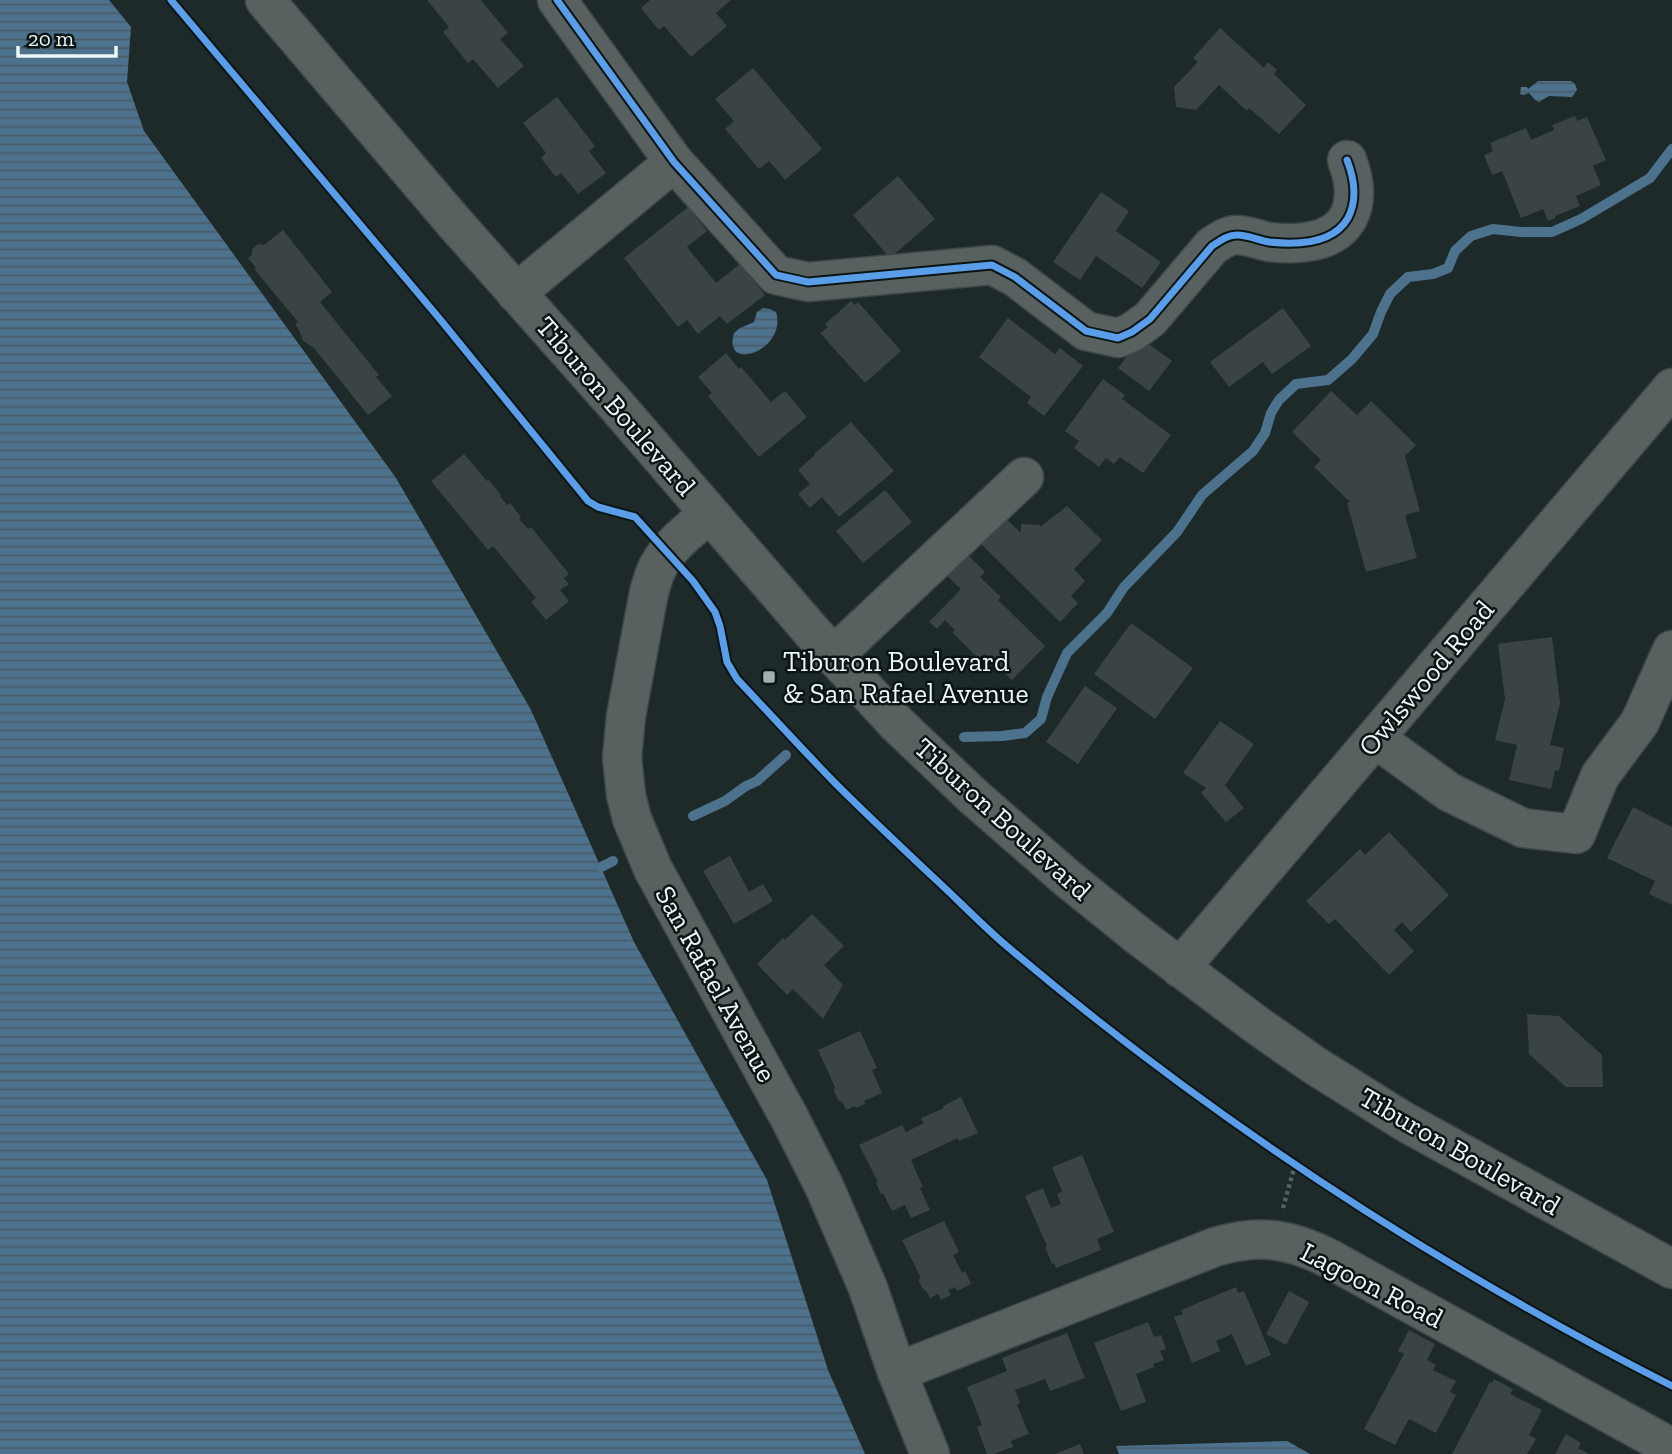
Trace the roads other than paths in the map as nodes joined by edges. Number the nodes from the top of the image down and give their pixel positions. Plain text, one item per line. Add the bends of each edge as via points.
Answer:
1 (265, 0) edge
2 (557, 0) edge
3 (1347, 160) dead end
4 (674, 162) junction
5 (516, 293) junction
6 (1672, 388) edge
7 (1024, 477) dead end
8 (709, 513) junction
9 (1672, 650) edge
10 (833, 656) junction
11 (1375, 738) junction
12 (1180, 968) junction
13 (1672, 1269) edge
14 (897, 1372) junction
15 (1672, 1448) edge
16 (930, 1454) edge

1 - 5 street, Tiburon Boulevard
2 - 4 street
3 - 4 street via 1354,197 1352,211 1338,231 1295,243 1234,235 1223,239 1150,318 1118,338 1086,331 992,265 808,282 776,275
4 - 5 street
5 - 8 street, Tiburon Boulevard
6 - 11 street, Owlswood Road
7 - 10 street
8 - 10 street, Tiburon Boulevard
8 - 14 street, San Rafael Avenue via 668,552 651,584 626,716 622,757 626,795 653,869 824,1186 868,1288
9 - 11 street via 1640,722 1600,776 1576,834 1523,828 1449,792
10 - 12 street, Tiburon Boulevard via 974,797
11 - 12 street, Owlswood Road
12 - 13 street, Tiburon Boulevard via 1354,1091
14 - 15 street, Lagoon Road via 1215,1247 1246,1240 1278,1240 1330,1259
14 - 16 street, San Rafael Avenue

